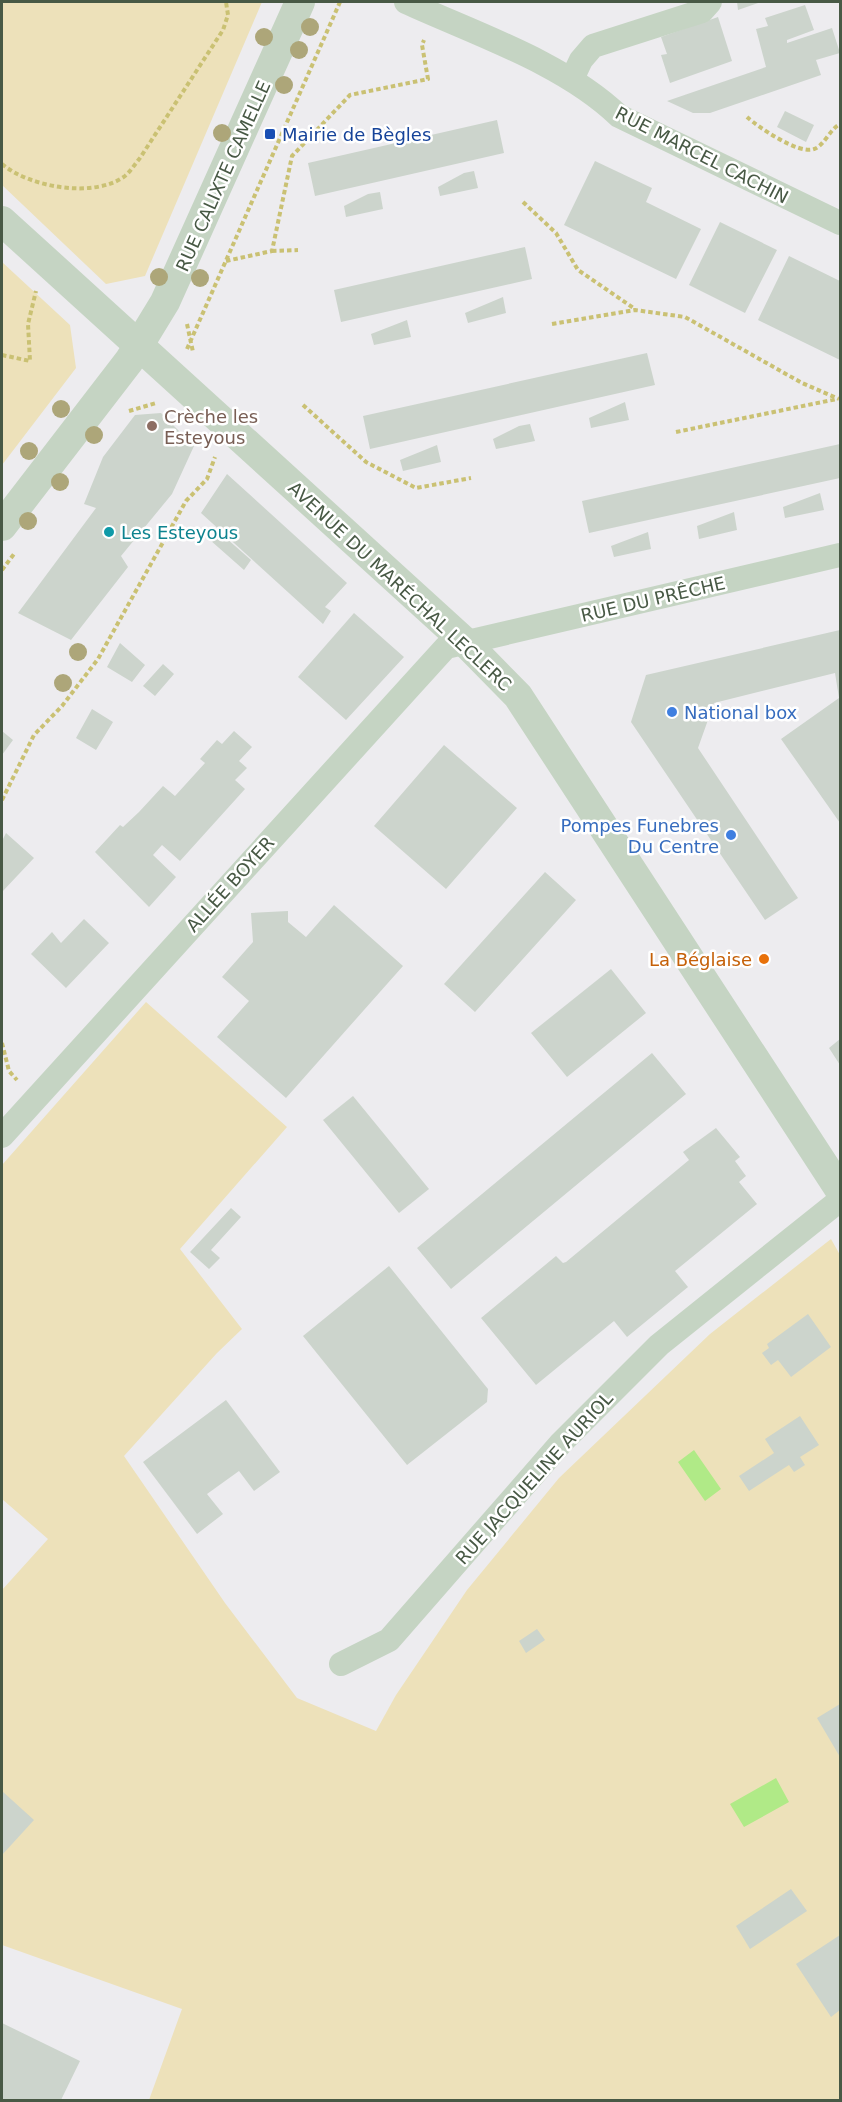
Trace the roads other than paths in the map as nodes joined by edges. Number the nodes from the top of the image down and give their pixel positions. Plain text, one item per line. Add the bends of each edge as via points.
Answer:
1 (300, 2) edge
2 (406, 2) edge
3 (710, 2) edge
4 (572, 79) junction
5 (2, 221) edge
6 (840, 223) edge
7 (139, 346) junction
8 (2, 526) edge
9 (840, 555) edge
10 (465, 642) junction
11 (2, 1136) edge
12 (840, 1190) edge
13 (840, 1200) edge
14 (341, 1664) dead end

1 - 7 street, RUE CALIXTE CAMELLE via 176,281
2 - 4 street, RUE MARCEL CACHIN
3 - 4 street via 702,11 593,46
4 - 6 street, RUE MARCEL CACHIN via 619,116
5 - 7 street, AVENUE DU MARÉCHAL LECLERC
7 - 8 street, RUE CALIXTE CAMELLE
7 - 10 street, AVENUE DU MARÉCHAL LECLERC
9 - 10 street, RUE DU PRÊCHE
10 - 11 street, ALLÉE BOYER via 446,647 438,655
10 - 12 street, AVENUE DU MARÉCHAL LECLERC via 518,696
13 - 14 street, RUE JACQUELINE AURIOL via 659,1345 561,1443 389,1640

